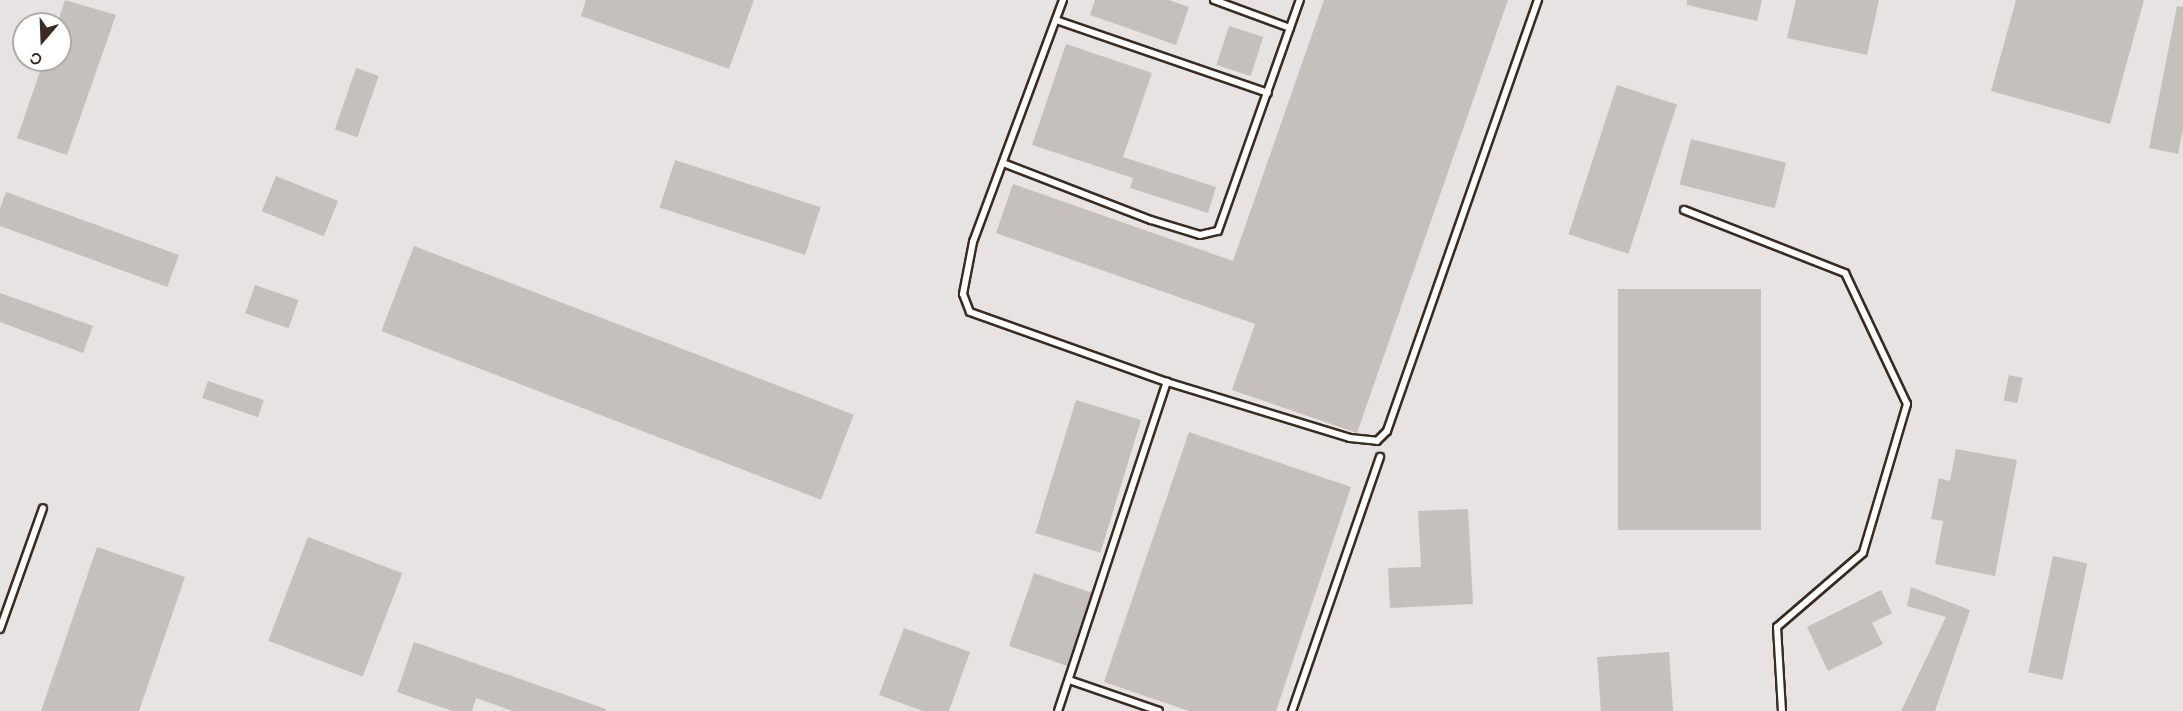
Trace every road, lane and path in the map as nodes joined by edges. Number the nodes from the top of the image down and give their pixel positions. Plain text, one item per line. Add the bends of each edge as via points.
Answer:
1 (1063, 0) edge
2 (1214, 0) edge
3 (1300, 0) edge
4 (1538, 0) edge
5 (1056, 20) junction
6 (1290, 28) junction
7 (1268, 93) junction
8 (1003, 163) junction
9 (1684, 210) dead end
10 (1167, 382) junction
11 (1380, 457) dead end
12 (43, 508) dead end
13 (0, 629) edge
14 (1069, 680) junction
15 (1059, 711) edge
16 (1159, 711) edge
17 (1292, 711) edge
18 (1782, 711) edge

1 - 5 lane
2 - 6 lane
3 - 6 lane
4 - 10 lane via 1387,431 1377,441 1350,438
5 - 7 lane
5 - 8 lane
6 - 7 lane
7 - 8 lane via 1218,231 1200,235 1151,220
8 - 10 lane via 973,242 963,294 970,312
9 - 18 lane via 1845,273 1908,404 1863,553 1777,627
10 - 14 lane
11 - 17 lane
12 - 13 lane
14 - 15 lane
14 - 16 lane

